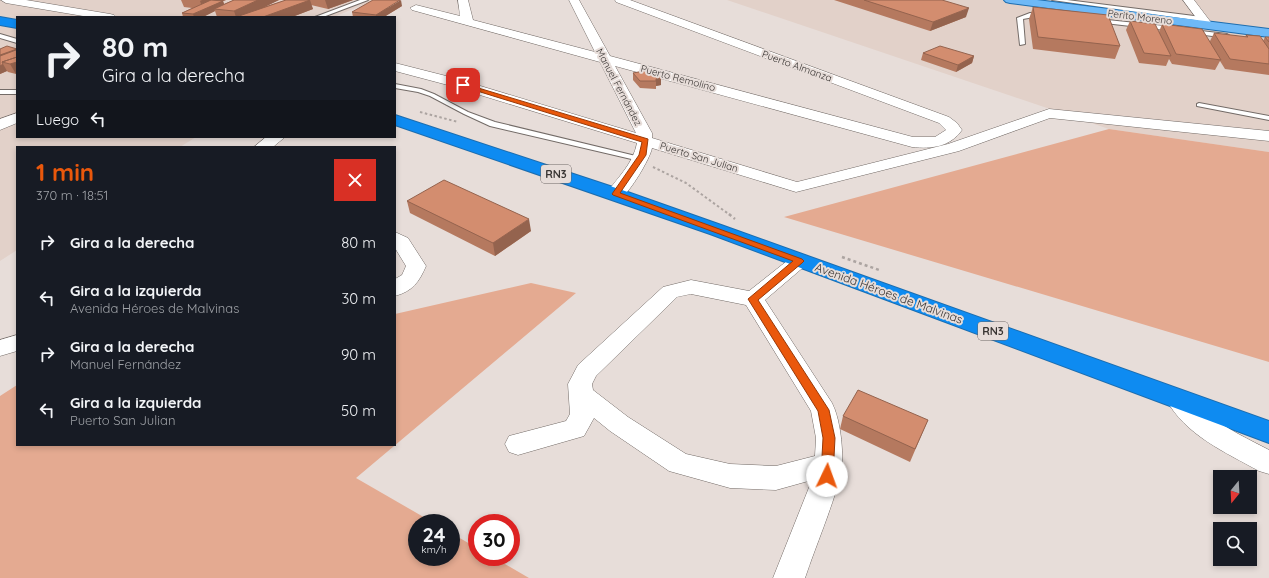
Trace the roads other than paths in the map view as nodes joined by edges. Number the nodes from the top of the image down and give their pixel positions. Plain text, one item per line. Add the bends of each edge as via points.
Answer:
1 (6, 0) edge
2 (364, 0) edge
3 (463, 0) edge
4 (574, 0) edge
5 (620, 0) edge
6 (1010, 0) edge
7 (1055, 0) edge
8 (1188, 0) edge
9 (93, 3) dead end
10 (416, 8) dead end
11 (73, 10) junction
12 (58, 16) edge
13 (105, 16) edge
14 (321, 16) edge
15 (1046, 16) edge
16 (0, 20) edge
17 (466, 21) junction
18 (1093, 21) edge
19 (1205, 22) junction
20 (16, 24) edge
21 (1165, 24) junction
22 (1269, 33) edge
23 (0, 36) edge
24 (1230, 36) edge
25 (16, 41) edge
26 (1022, 44) dead end
27 (605, 59) junction
28 (396, 67) edge
29 (396, 86) edge
30 (0, 92) edge
31 (16, 92) edge
32 (1199, 105) dead end
33 (16, 117) edge
34 (1269, 118) edge
35 (396, 120) edge
36 (0, 125) edge
37 (1269, 136) edge
38 (276, 138) edge
39 (646, 141) junction
40 (946, 144) junction
41 (264, 146) edge
42 (638, 161) junction
43 (616, 194) junction
44 (396, 239) edge
45 (799, 261) junction
46 (396, 288) edge
47 (753, 299) junction
48 (16, 343) edge
49 (0, 348) edge
50 (580, 393) junction
51 (1178, 399) junction
52 (1269, 432) edge
53 (518, 444) dead end
54 (1269, 463) edge
55 (828, 464) junction
56 (790, 578) edge

1 - 11 street
2 - 14 lane
3 - 17 street
4 - 27 street, Manuel Fernández
5 - 40 street, Puerto Almanza via 944,120 954,130
6 - 21 main road, Perito Moreno
7 - 19 lane
8 - 19 street
9 - 11 street
10 - 17 street, Puerto Remolino
11 - 12 street
11 - 13 street
15 - 26 lane via 1030,15 1020,18
16 - 20 highway
17 - 27 street, Puerto Remolino
18 - 21 lane
19 - 21 main road, Perito Moreno
19 - 22 main road, Perito Moreno
21 - 24 lane
23 - 25 lane
27 - 39 street, Manuel Fernández
27 - 40 street, Puerto Remolino via 912,142
28 - 39 street, Puerto San Julian
29 - 42 lane via 432,95 493,124
30 - 31 lane
32 - 34 lane
33 - 36 street
35 - 43 highway, Avenida Héroes de Malvinas / RN3
37 - 40 street via 1049,113
38 - 41 street
39 - 40 street, Puerto San Julian via 796,187 905,159
39 - 42 street, Manuel Fernández via 643,155
42 - 43 street, Manuel Fernández
43 - 45 highway, Avenida Héroes de Malvinas / RN3
44 - 46 street via 401,242 416,266 410,279
45 - 47 street
45 - 51 highway, Avenida Héroes de Malvinas / RN3
47 - 50 street via 691,286 670,292 586,370 580,384
47 - 55 street via 823,410 829,438
48 - 49 street
50 - 53 street via 583,415 575,428
50 - 55 street via 619,424 679,463 730,476 776,478
51 - 52 highway, Avenida Héroes de Malvinas / RN3
51 - 54 street, Avenida Héroes de Malvinas via 1200,423 1214,433
55 - 56 street via 827,476

